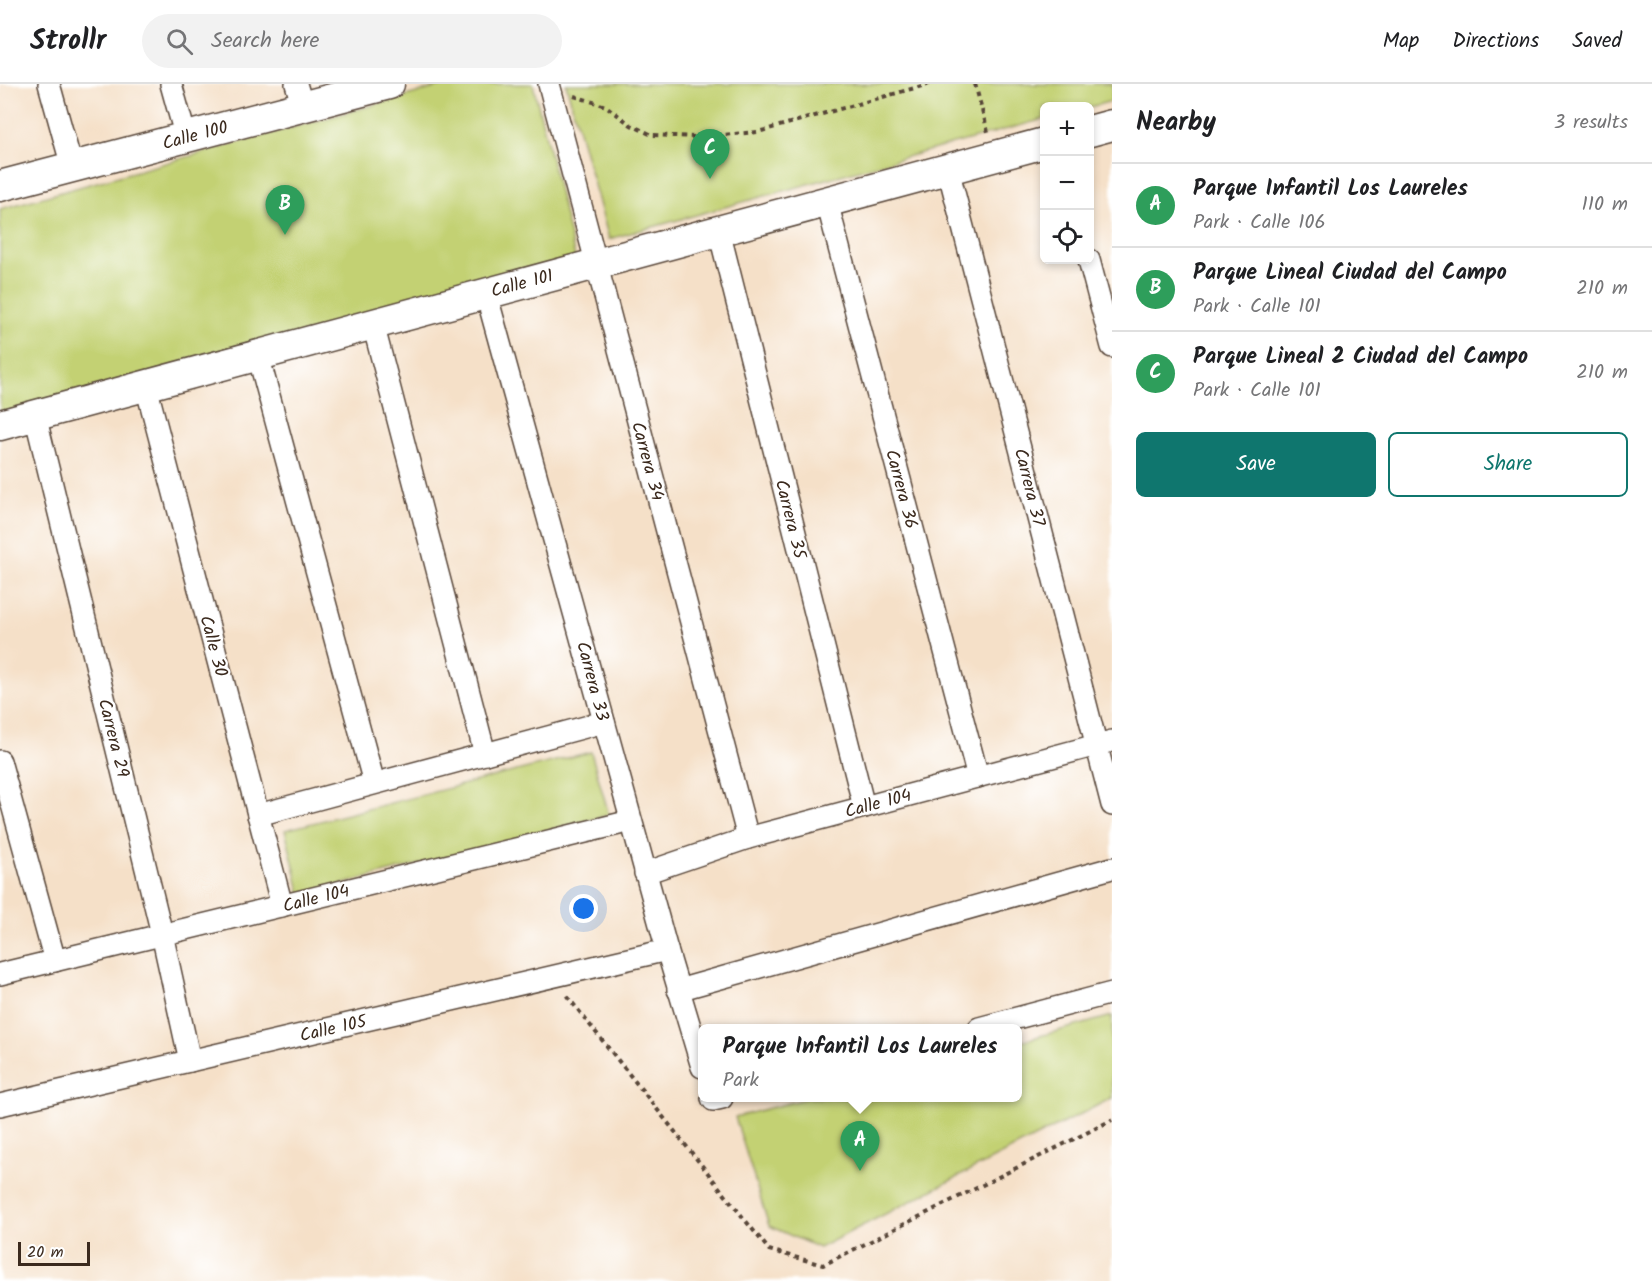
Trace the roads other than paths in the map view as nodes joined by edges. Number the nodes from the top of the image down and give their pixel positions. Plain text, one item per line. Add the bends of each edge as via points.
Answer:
1 (49, 84) edge
2 (171, 84) edge
3 (389, 84) edge
4 (551, 89) edge
5 (300, 95) edge
6 (1112, 125) edge
7 (1094, 130) edge
8 (186, 138) junction
9 (1040, 144) edge
10 (72, 167) junction
11 (948, 169) junction
12 (0, 186) edge
13 (827, 202) junction
14 (719, 231) junction
15 (596, 264) junction
16 (1090, 264) edge
17 (486, 293) junction
18 (373, 324) junction
19 (1112, 347) edge
20 (258, 355) junction
21 (146, 386) junction
22 (35, 415) junction
23 (0, 425) edge
24 (604, 722) junction
25 (1104, 743) edge
26 (485, 754) junction
27 (0, 761) edge
28 (978, 777) junction
29 (374, 783) junction
30 (1112, 805) edge
31 (864, 807) junction
32 (258, 814) junction
33 (631, 820) junction
34 (748, 838) junction
35 (1112, 868) edge
36 (645, 873) junction
37 (282, 906) junction
38 (162, 934) junction
39 (667, 950) junction
40 (55, 961) junction
41 (0, 974) edge
42 (678, 990) junction
43 (1112, 993) edge
44 (997, 1024) edge
45 (698, 1054) edge
46 (190, 1061) junction
47 (0, 1105) edge

1 - 10 street
2 - 8 street
3 - 5 street, Calle 100
4 - 15 street, Carrera 34
5 - 8 street, Calle 100
6 - 7 street
8 - 10 street, Calle 100
9 - 11 street, Calle 101
10 - 12 street, Calle 100
11 - 13 street, Calle 101
11 - 25 street, Carrera 37
13 - 14 street, Calle 101
13 - 28 street, Carrera 36
14 - 15 street, Calle 101
14 - 31 street, Carrera 35
15 - 17 street, Calle 101
15 - 34 street, Carrera 34
16 - 19 street
17 - 18 street, Calle 101
17 - 24 street, Carrera 33
18 - 20 street, Calle 101
18 - 26 street
20 - 21 street, Calle 101
20 - 29 street
21 - 22 street, Calle 101
21 - 32 street, Calle 30
22 - 23 street, Calle 101
22 - 38 street, Carrera 29
24 - 26 street
24 - 33 street, Carrera 33
25 - 28 street, Calle 104
25 - 30 street, Carrera 37
26 - 29 street
27 - 40 street
28 - 31 street, Calle 104
29 - 32 street
31 - 34 street, Calle 104
32 - 37 street, Calle 30
33 - 36 street, Carrera 33
33 - 37 street, Calle 104
34 - 36 street, Calle 104
35 - 42 street
36 - 39 street, Carrera 33
37 - 38 street, Calle 104
38 - 40 street, Calle 104
38 - 46 street, Carrera 29
39 - 42 street, Carrera 33
39 - 46 street, Calle 105
40 - 41 street, Calle 104
42 - 45 street, Carrera 33
43 - 44 street
46 - 47 street, Calle 105

